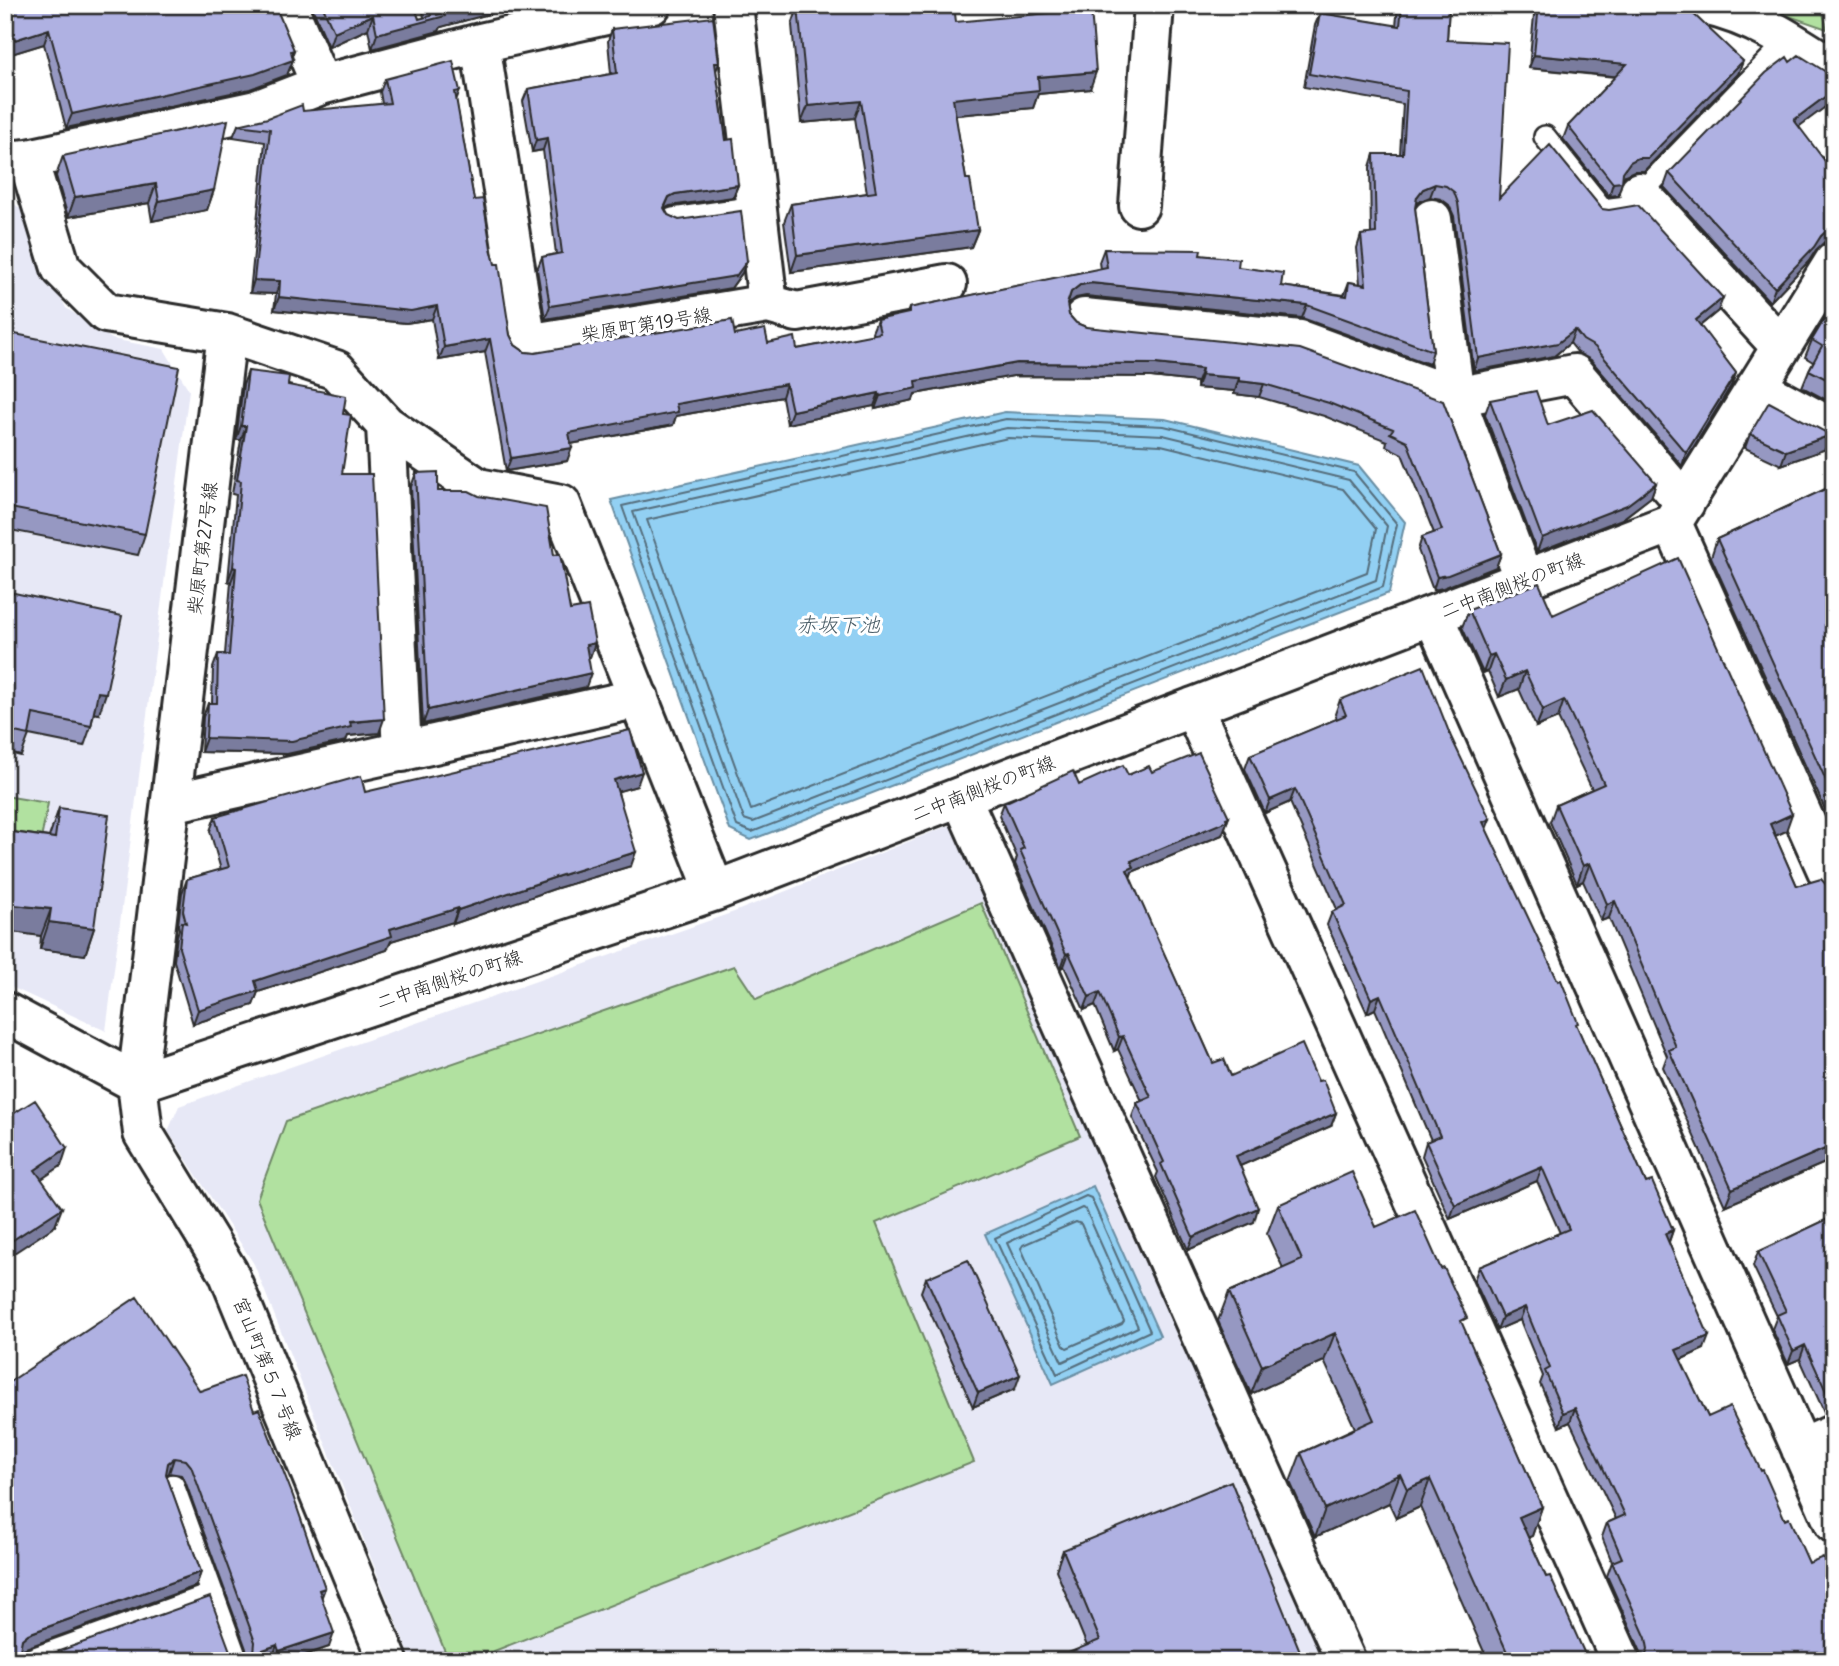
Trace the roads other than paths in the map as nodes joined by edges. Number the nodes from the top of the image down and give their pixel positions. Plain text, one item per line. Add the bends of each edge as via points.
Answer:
1 (287, 5) edge
2 (651, 5) edge
3 (733, 5) edge
4 (1154, 5) edge
5 (1721, 7) edge
6 (1789, 40) junction
7 (480, 43) junction
8 (1834, 69) edge
9 (321, 85) junction
10 (1545, 136) dead end
11 (17, 160) edge
12 (1639, 192) junction
13 (1139, 206) dead end
14 (757, 207) junction
15 (673, 219) edge
16 (1432, 219) dead end
17 (1834, 262) edge
18 (947, 284) dead end
19 (768, 304) junction
20 (1084, 318) dead end
21 (227, 333) junction
22 (1781, 347) junction
23 (1756, 387) junction
24 (1455, 397) junction
25 (386, 425) junction
26 (1834, 429) edge
27 (1679, 513) junction
28 (1524, 580) junction
29 (1433, 615) junction
30 (639, 698) junction
31 (1192, 707) junction
32 (402, 752) junction
33 (961, 796) junction
34 (171, 803) junction
35 (1826, 843) edge
36 (1834, 886) edge
37 (716, 891) junction
38 (5, 1012) edge
39 (137, 1083) junction
40 (1817, 1442) edge
41 (173, 1485) edge
42 (1834, 1523) edge
43 (213, 1594) junction
44 (384, 1659) edge
45 (27, 1661) edge
46 (237, 1661) edge
47 (1346, 1661) edge
48 (1620, 1661) edge

1 - 9 street
2 - 7 street
3 - 14 street
4 - 13 street
5 - 6 street
6 - 8 street
6 - 12 lane
7 - 9 street
7 - 19 street, 柴原町第19号線 via 527,344
9 - 11 street via 256,110
10 - 12 lane via 1603,210 1627,207
11 - 21 street via 61,268 106,313
12 - 22 street
14 - 15 lane
14 - 19 street
16 - 24 street
17 - 22 street
18 - 19 street via 797,312
20 - 24 street via 1300,340
21 - 25 street via 337,370
21 - 34 street, 柴原町第27号線
22 - 23 street
23 - 26 street
23 - 27 street
24 - 27 street via 1574,374
24 - 28 street
25 - 30 street via 478,488 561,504
25 - 32 street
27 - 28 street, 二中南側桜の町線
27 - 35 street
28 - 29 street, 二中南側桜の町線
29 - 31 street, 二中南側桜の町線
29 - 40 street
30 - 32 street
30 - 37 street
31 - 33 street, 二中南側桜の町線
31 - 48 street
32 - 34 street
33 - 37 street, 二中南側桜の町線
33 - 47 street
34 - 39 street, 柴原町第27号線
35 - 36 street
37 - 39 street, 二中南側桜の町線
38 - 39 street
39 - 44 street, 宮山町第５７号線 via 143,1133 228,1272
40 - 42 street
41 - 43 lane
43 - 45 lane
43 - 46 lane

